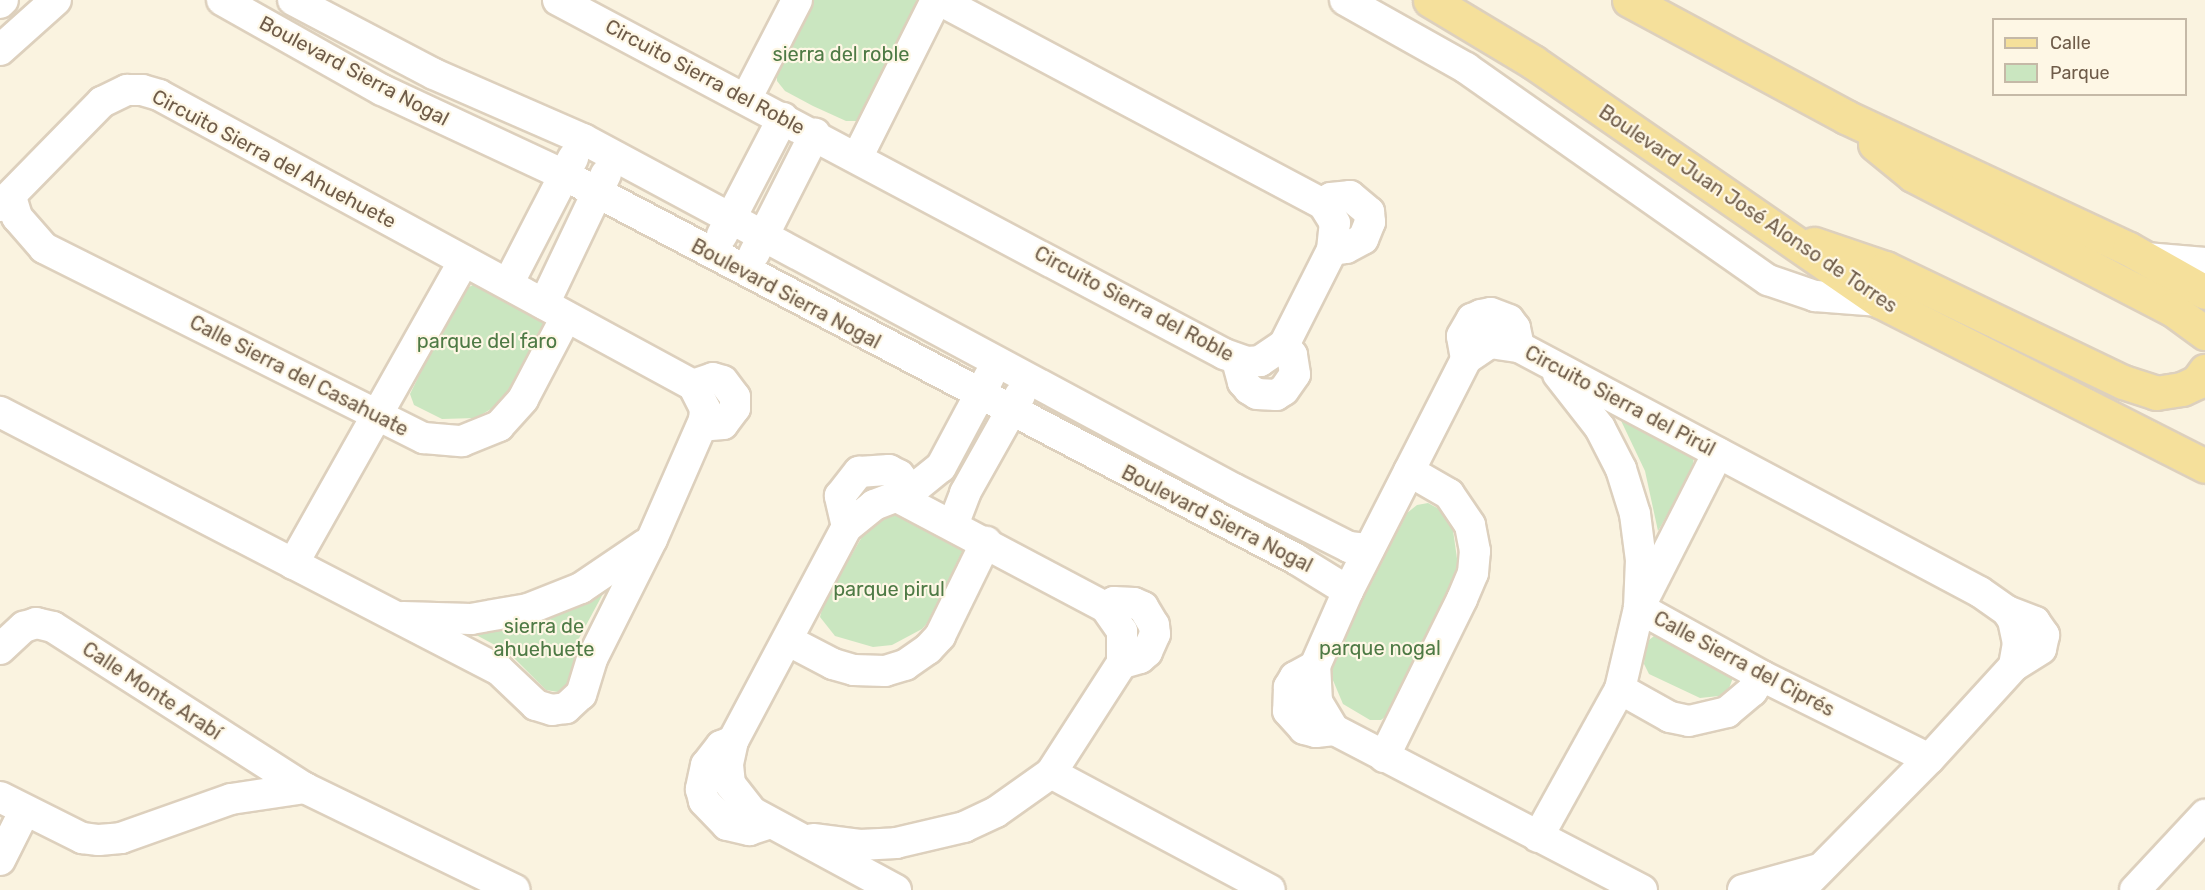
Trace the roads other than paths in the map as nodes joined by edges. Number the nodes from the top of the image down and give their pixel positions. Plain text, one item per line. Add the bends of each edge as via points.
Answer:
1 (56, 0) edge
2 (222, 0) edge
3 (293, 0) edge
4 (558, 0) edge
5 (797, 0) edge
6 (938, 0) edge
7 (1345, 0) edge
8 (1430, 0) edge
9 (1629, 0) edge
10 (0, 50) edge
11 (746, 99) junction
12 (1846, 117) junction
13 (783, 118) junction
14 (815, 134) junction
15 (583, 139) junction
16 (615, 156) junction
17 (858, 156) junction
18 (564, 175) junction
19 (597, 192) junction
20 (6, 202) edge
21 (732, 219) junction
22 (1773, 230) junction
23 (763, 236) junction
24 (711, 255) junction
25 (2146, 258) junction
26 (465, 261) junction
27 (2205, 263) edge
28 (744, 272) junction
29 (508, 284) junction
30 (2205, 292) edge
31 (1880, 301) junction
32 (555, 310) junction
33 (2205, 333) edge
34 (996, 361) junction
35 (1551, 364) junction
36 (2205, 371) edge
37 (1030, 378) junction
38 (981, 396) junction
39 (1011, 411) junction
40 (0, 412) edge
41 (377, 415) junction
42 (1718, 453) junction
43 (2205, 466) edge
44 (1409, 471) junction
45 (904, 494) junction
46 (953, 525) junction
47 (651, 539) junction
48 (986, 542) junction
49 (1369, 549) junction
50 (293, 564) junction
51 (1348, 591) junction
52 (1639, 609) junction
53 (386, 614) junction
54 (789, 641) junction
55 (0, 649) edge
56 (1762, 676) junction
57 (1620, 689) junction
58 (1384, 757) junction
59 (1929, 759) junction
60 (1051, 773) junction
61 (305, 788) junction
62 (12, 805) edge
63 (2205, 815) edge
64 (780, 829) junction
65 (1538, 837) junction
66 (0, 860) edge
67 (1810, 880) edge
68 (515, 890) edge
69 (896, 890) edge
70 (1270, 890) edge
71 (1639, 890) edge
72 (1743, 890) edge
73 (2136, 890) edge

1 - 10 street
2 - 18 street, Boulevard Sierra Nogal via 382,90
3 - 15 street, Boulevard Sierra Nogal via 434,74
4 - 11 street, Circuito Sierra del Roble
5 - 11 street
6 - 17 street
6 - 17 street, Circuito Sierra del Roble via 1323,204 1335,223 1332,250 1284,345 1260,361 1237,360
7 - 31 street via 1466,68 1767,280 1815,296
8 - 22 main road, Boulevard Juan José Alonso de Torres via 1533,62
9 - 12 main road
11 - 13 street, Circuito Sierra del Roble
12 - 25 main road
12 - 33 main road via 1913,175 2172,309
13 - 14 street, Circuito Sierra del Roble
13 - 21 street
14 - 17 street, Circuito Sierra del Roble
14 - 23 street
15 - 16 street, Boulevard Sierra Nogal
15 - 18 street
16 - 19 street
16 - 21 street, Boulevard Sierra Nogal
18 - 19 street, Boulevard Sierra Nogal
18 - 29 street
19 - 24 street, Boulevard Sierra Nogal
19 - 32 street
20 - 26 street, Circuito Sierra del Ahuehuete via 102,102 127,90 142,90 159,95
20 - 41 street, Calle Sierra del Casahuate via 44,248
21 - 23 street, Boulevard Sierra Nogal
21 - 24 street
22 - 31 main road, Boulevard Juan José Alonso de Torres
22 - 36 main road via 1886,268 2123,382 2156,393 2182,389 2197,382
23 - 28 street
23 - 34 street, Boulevard Sierra Nogal
24 - 28 street, Boulevard Sierra Nogal
25 - 27 street
25 - 30 main road
26 - 29 street, Circuito Sierra del Ahuehuete
26 - 41 street
28 - 38 street, Boulevard Sierra Nogal
29 - 32 street, Circuito Sierra del Ahuehuete
31 - 43 main road, Boulevard Juan José Alonso de Torres
32 - 41 street, Calle Sierra del Casahuate via 523,399 499,426 462,441 424,438
32 - 47 street, Circuito Sierra del Ahuehuete via 693,385 704,400 702,426
34 - 37 street, Boulevard Sierra Nogal
34 - 38 street
35 - 42 street, Circuito Sierra del Pirúl
35 - 44 street, Circuito Sierra del Pirúl via 1519,347 1490,343 1477,348 1466,359
35 - 52 street, Calle Sierra del Ciprés via 1600,428 1621,469 1635,514 1641,560
37 - 39 street
37 - 49 street, Boulevard Sierra Nogal via 1234,489 1349,547
38 - 39 street, Boulevard Sierra Nogal
38 - 45 street via 941,467
39 - 46 street via 965,493
39 - 51 street, Boulevard Sierra Nogal via 1296,559
40 - 50 street, Circuito Sierra del Ahuehuete
41 - 50 street
42 - 52 street
42 - 59 street, Circuito Sierra del Pirúl via 1980,592 2007,611 2018,643 2014,666
44 - 49 street, Circuito Sierra del Pirúl
44 - 58 street via 1449,494 1470,525 1475,551 1473,573 1462,599
45 - 46 street
45 - 54 street via 873,505 847,527
46 - 48 street
47 - 53 street, Circuito Sierra del Ahuehuete via 590,583 528,609 471,619
47 - 53 street, Circuito Sierra del Ahuehuete via 592,659 581,694 566,708 542,708 500,670
48 - 54 street via 940,636 905,665 885,671 854,670 833,664
48 - 60 street via 1105,607 1122,631 1122,663
49 - 51 street, Circuito Sierra del Pirúl
50 - 53 street, Circuito Sierra del Ahuehuete
51 - 58 street, Circuito Sierra del Pirúl via 1315,666 1317,702 1334,730
52 - 56 street, Calle Sierra del Ciprés
52 - 57 street
54 - 64 street via 733,741 728,764 730,784 740,800
55 - 61 street, Calle Monte Arabí via 24,627 36,623 53,627
56 - 57 street via 1752,691 1727,712 1689,721 1670,717
56 - 59 street, Calle Sierra del Ciprés
57 - 65 street
58 - 65 street, Circuito Sierra del Pirúl
59 - 67 street, Circuito Sierra del Pirúl
60 - 64 street via 996,812 930,837 860,844
60 - 70 street
61 - 62 street via 231,800 121,838 99,840 82,838
61 - 68 street, Calle Monte Arabí
62 - 66 street
63 - 73 street
64 - 69 street
65 - 71 street, Circuito Sierra del Pirúl
67 - 72 street, Circuito Sierra del Pirúl

